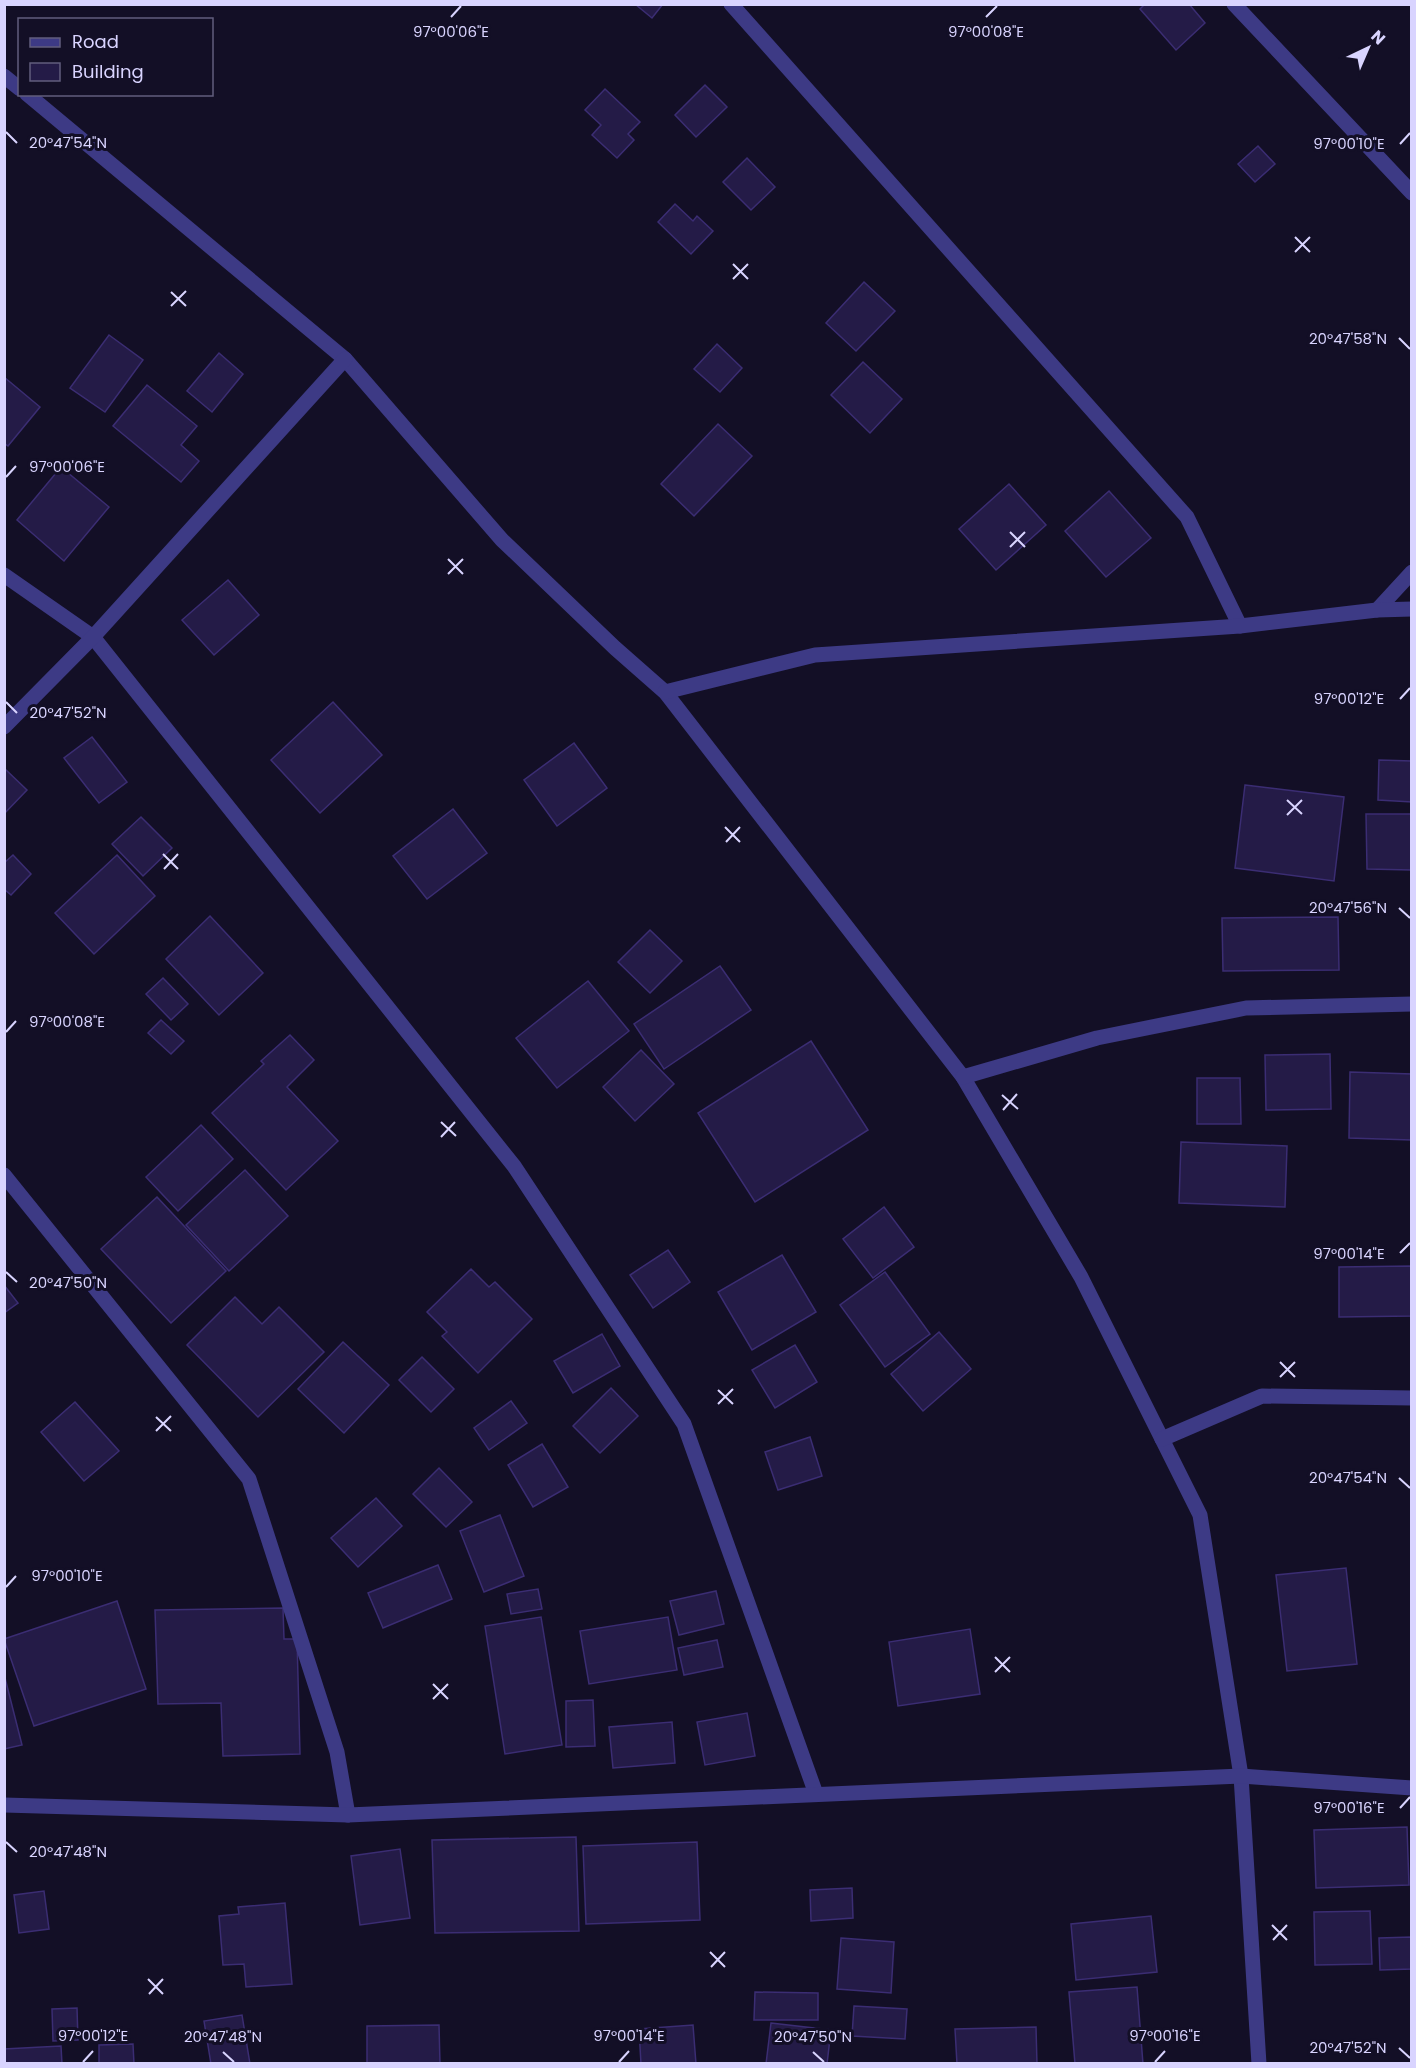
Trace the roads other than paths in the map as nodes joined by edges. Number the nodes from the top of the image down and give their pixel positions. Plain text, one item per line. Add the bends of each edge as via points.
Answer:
1 (731, 4) edge
2 (1234, 4) edge
3 (4, 76) edge
4 (18, 87) edge
5 (29, 96) edge
6 (1412, 193) edge
7 (345, 359) junction
8 (1412, 572) edge
9 (4, 575) edge
10 (1412, 609) edge
11 (1377, 610) junction
12 (1240, 626) junction
13 (93, 637) junction
14 (665, 692) junction
15 (4, 727) edge
16 (1412, 1004) edge
17 (963, 1077) junction
18 (4, 1175) edge
19 (1412, 1398) edge
20 (1162, 1439) junction
21 (1241, 1776) junction
22 (1412, 1788) edge
23 (816, 1794) junction
24 (4, 1805) edge
25 (348, 1815) junction
26 (1259, 2064) edge

1 - 12 street via 1187,517
2 - 6 street
3 - 4 street
5 - 7 street
7 - 13 street
7 - 14 street via 502,540
8 - 11 street
9 - 13 street
10 - 11 street
11 - 12 street
12 - 14 street via 816,655
13 - 15 street
13 - 23 street via 513,1166 684,1424
14 - 17 street
16 - 17 street via 1246,1008 1098,1038
17 - 20 street via 1081,1277
18 - 25 street via 249,1479 338,1752
19 - 20 street via 1262,1396
20 - 21 street via 1200,1515
21 - 22 street
21 - 23 street
21 - 26 street
23 - 25 street
24 - 25 street

